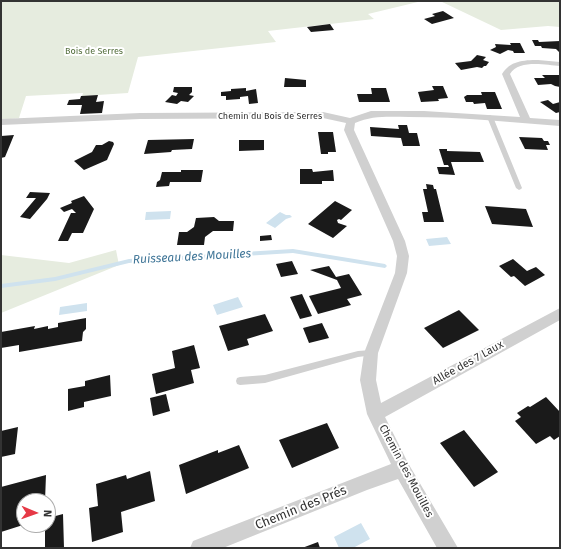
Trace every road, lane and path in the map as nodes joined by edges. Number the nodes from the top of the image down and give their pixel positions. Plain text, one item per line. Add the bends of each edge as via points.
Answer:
1 (560, 64) edge
2 (490, 118) junction
3 (526, 120) junction
4 (351, 121) junction
5 (1, 122) edge
6 (560, 123) edge
7 (519, 188) dead end
8 (560, 313) edge
9 (371, 353) junction
10 (240, 381) dead end
11 (375, 414) junction
12 (402, 469) junction
13 (200, 548) edge
14 (448, 548) edge

1 - 3 street via 519,64 512,66 507,72
2 - 3 street
2 - 4 street via 371,114
2 - 7 lane
3 - 6 street
4 - 5 street, Chemin du Bois de Serres via 323,115 140,116
4 - 9 street, Chemin des Mouilles via 349,130 399,241 403,256 397,287
8 - 11 street, Allée des 7 Laux
9 - 10 lane via 358,354 265,379
9 - 11 street, Chemin des Mouilles via 368,380
11 - 12 street, Chemin des Mouilles
12 - 13 street, Chemin des Prés
12 - 14 street, Chemin des Mouilles

